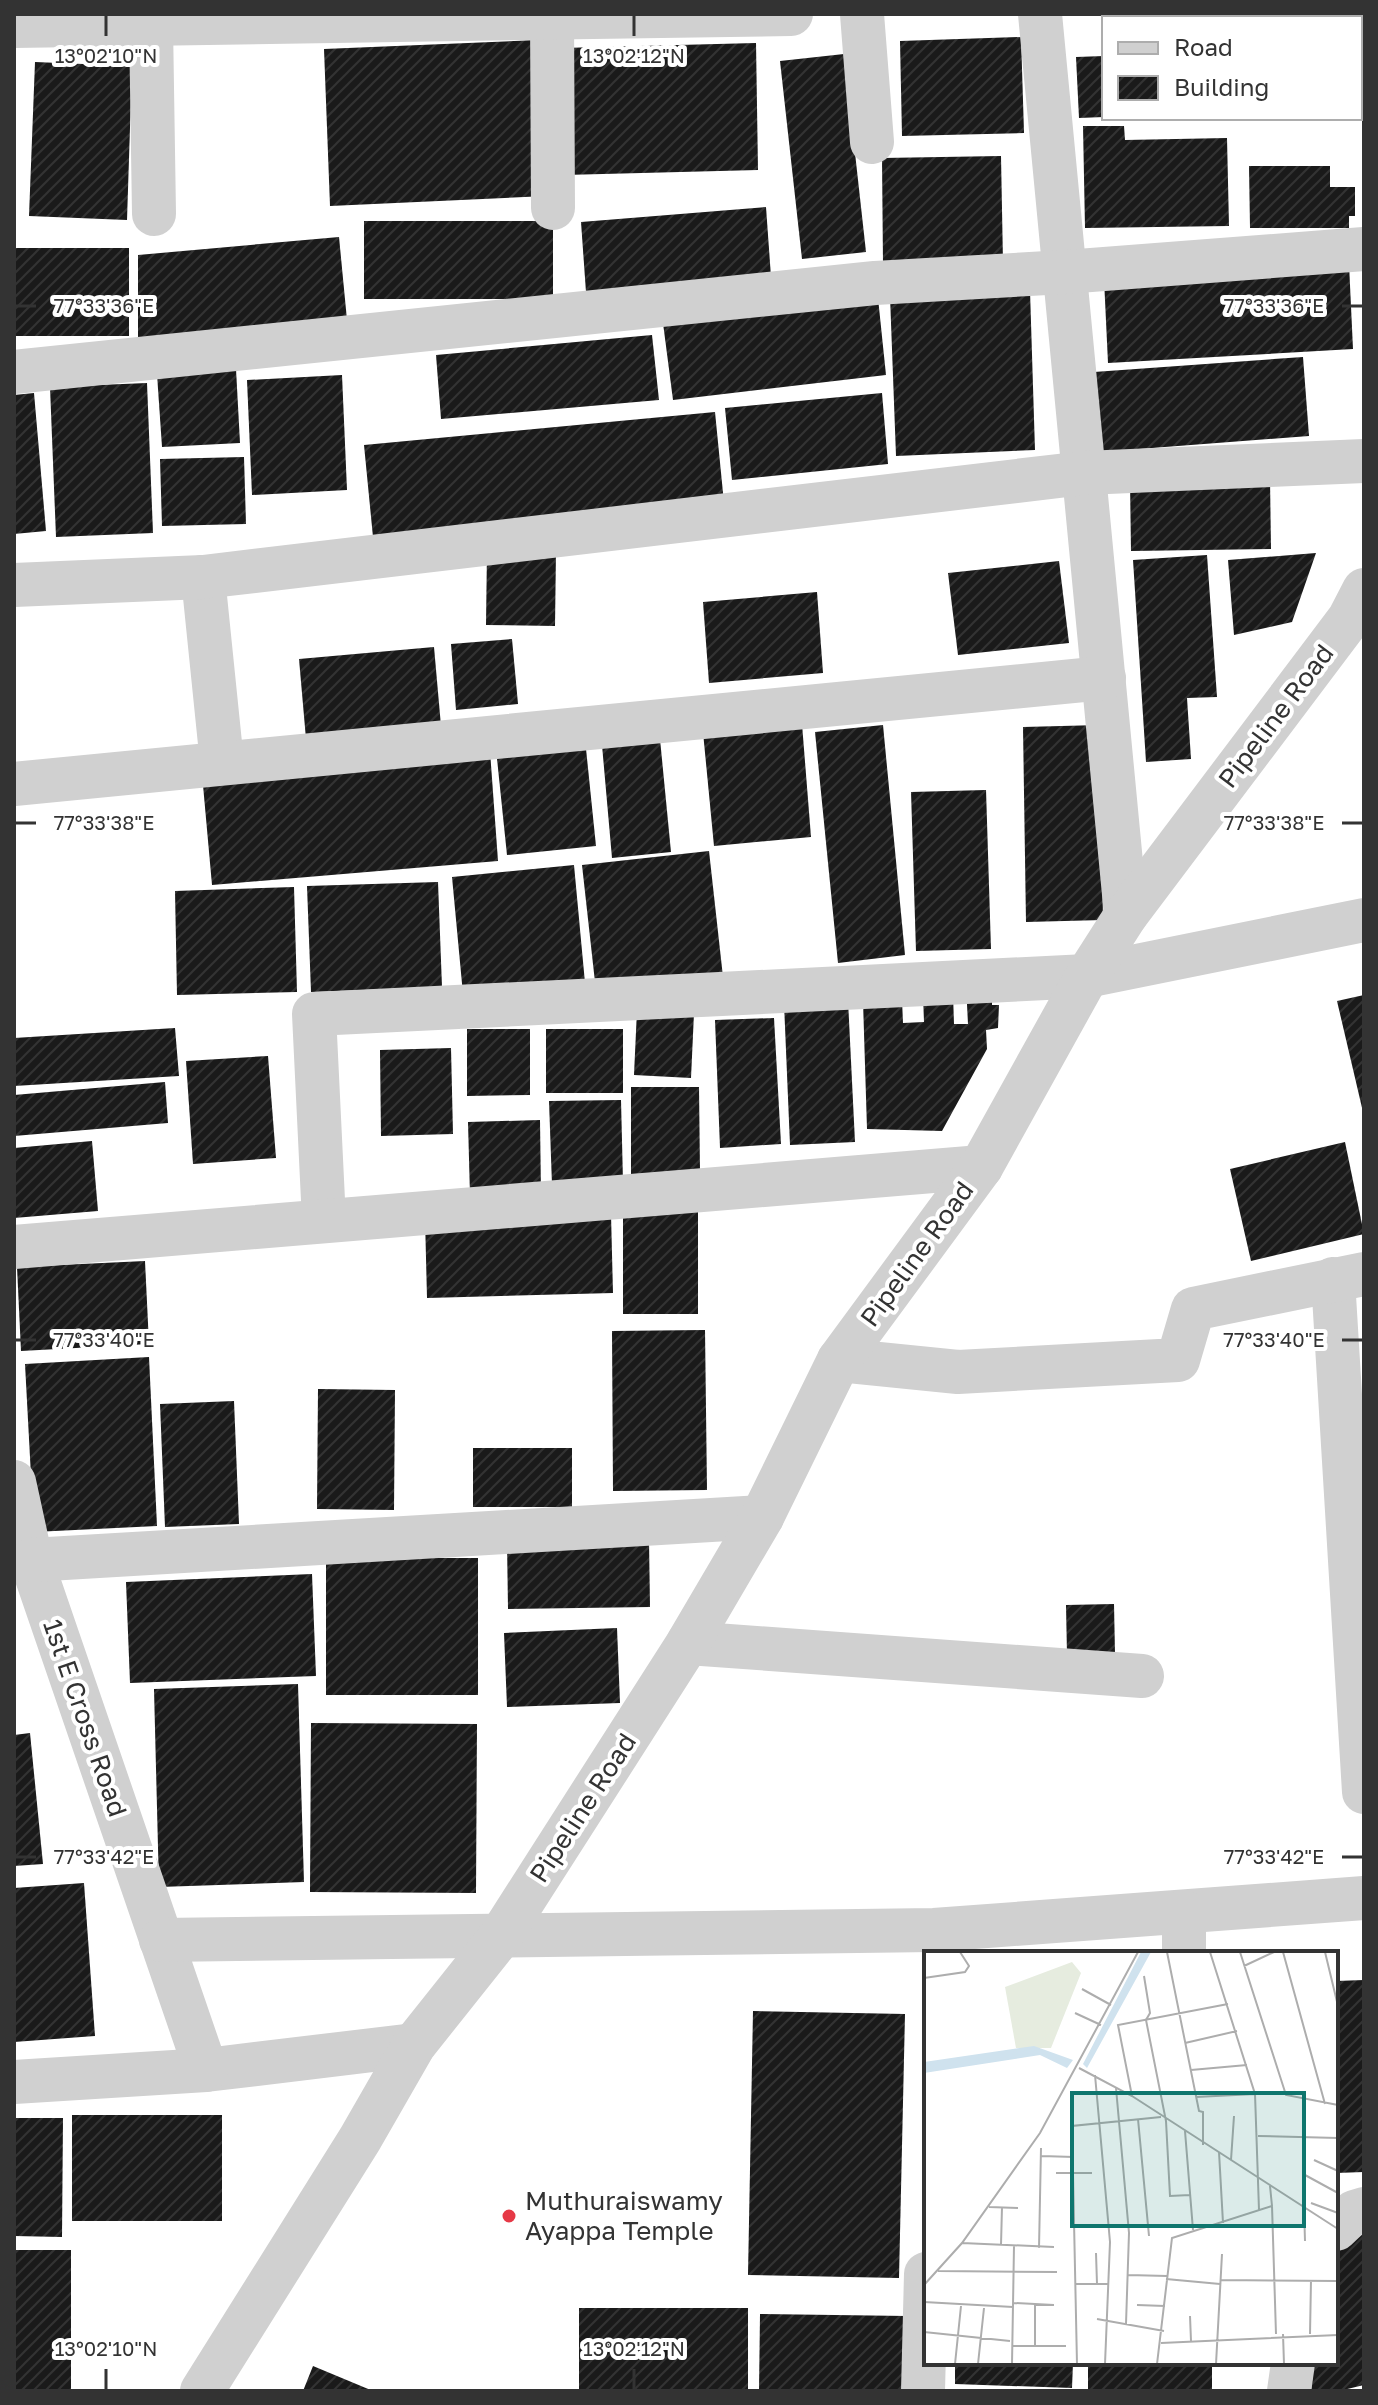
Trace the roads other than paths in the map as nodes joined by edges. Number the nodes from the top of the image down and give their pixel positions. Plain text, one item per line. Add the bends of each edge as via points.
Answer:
1 (791, 14) edge
2 (862, 14) edge
3 (1040, 14) edge
4 (712, 15) edge
5 (552, 16) edge
6 (151, 24) junction
7 (14, 26) edge
8 (872, 142) dead end
9 (553, 208) dead end
10 (154, 214) dead end
11 (1364, 249) edge
12 (1065, 272) junction
13 (14, 372) edge
14 (1364, 461) edge
15 (1084, 473) junction
16 (203, 577) junction
17 (14, 585) edge
18 (1359, 608) edge
19 (1104, 678) junction
20 (222, 763) junction
21 (14, 784) edge
22 (1126, 915) junction
23 (1364, 920) edge
24 (1087, 976) junction
25 (981, 1167) junction
26 (324, 1221) junction
27 (14, 1247) edge
28 (1349, 1277) edge
29 (839, 1360) junction
30 (14, 1482) edge
31 (762, 1517) junction
32 (31, 1560) junction
33 (688, 1643) junction
34 (1142, 1676) dead end
35 (1364, 1792) edge
36 (1364, 1898) edge
37 (1184, 1932) edge
38 (500, 1937) junction
39 (161, 1940) junction
40 (934, 1941) edge
41 (414, 2045) junction
42 (206, 2070) junction
43 (14, 2082) edge
44 (1364, 2209) edge
45 (1338, 2227) edge
46 (924, 2352) edge
47 (1293, 2365) edge
48 (202, 2391) edge
49 (923, 2391) edge
50 (1289, 2391) edge

1 - 4 street
2 - 8 street
3 - 12 street
4 - 5 street
5 - 6 street
5 - 9 street
6 - 7 street
6 - 10 street
11 - 12 street
12 - 13 street via 875,283
12 - 15 street
14 - 15 street
15 - 16 street
15 - 19 street
16 - 17 street
16 - 20 street
18 - 22 street, Pipeline Road
19 - 20 street
19 - 22 street
20 - 21 street
22 - 24 street, Pipeline Road
23 - 24 street
24 - 25 street, Pipeline Road
24 - 26 street via 314,1014
25 - 26 street
25 - 29 street, Pipeline Road
26 - 27 street
28 - 29 street via 1193,1309 1178,1360 958,1372
28 - 35 street
29 - 31 street, Pipeline Road
30 - 32 street, 1st E Cross Road
31 - 32 street
31 - 33 street, Pipeline Road
32 - 39 street, 1st E Cross Road
33 - 34 street
33 - 38 street, Pipeline Road
36 - 37 street
37 - 40 street
38 - 39 street
38 - 40 street
38 - 41 street, Pipeline Road
39 - 42 street, 1st E Cross Road
41 - 42 street
41 - 48 street
42 - 43 street
44 - 45 street
46 - 49 street
47 - 50 street

